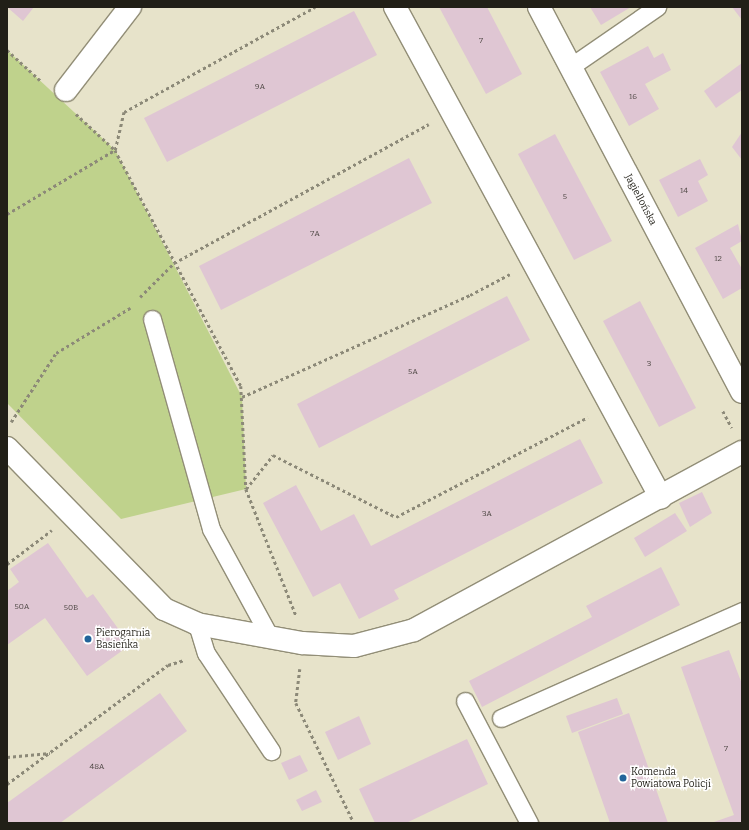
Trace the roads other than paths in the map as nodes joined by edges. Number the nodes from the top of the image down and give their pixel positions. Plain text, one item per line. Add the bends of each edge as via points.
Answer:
1 (130, 7) edge
2 (396, 7) edge
3 (539, 7) edge
4 (657, 7) edge
5 (570, 67) junction
6 (61, 95) road end
7 (152, 319) dead end
8 (742, 392) edge
9 (7, 448) edge
10 (742, 452) edge
11 (661, 498) junction
12 (742, 611) edge
13 (197, 624) junction
14 (270, 637) junction
15 (465, 701) dead end
16 (501, 718) dead end
17 (271, 751) dead end
18 (529, 823) edge

1 - 6 street
2 - 11 street via 450,113
3 - 5 street, Jagiellońska
4 - 5 lane
5 - 8 street, Jagiellońska
7 - 14 lane via 211,529
9 - 13 street via 164,609
10 - 11 street
11 - 14 street via 414,630 354,646 302,643
12 - 16 lane
13 - 14 street
13 - 17 lane via 206,653
15 - 18 lane

